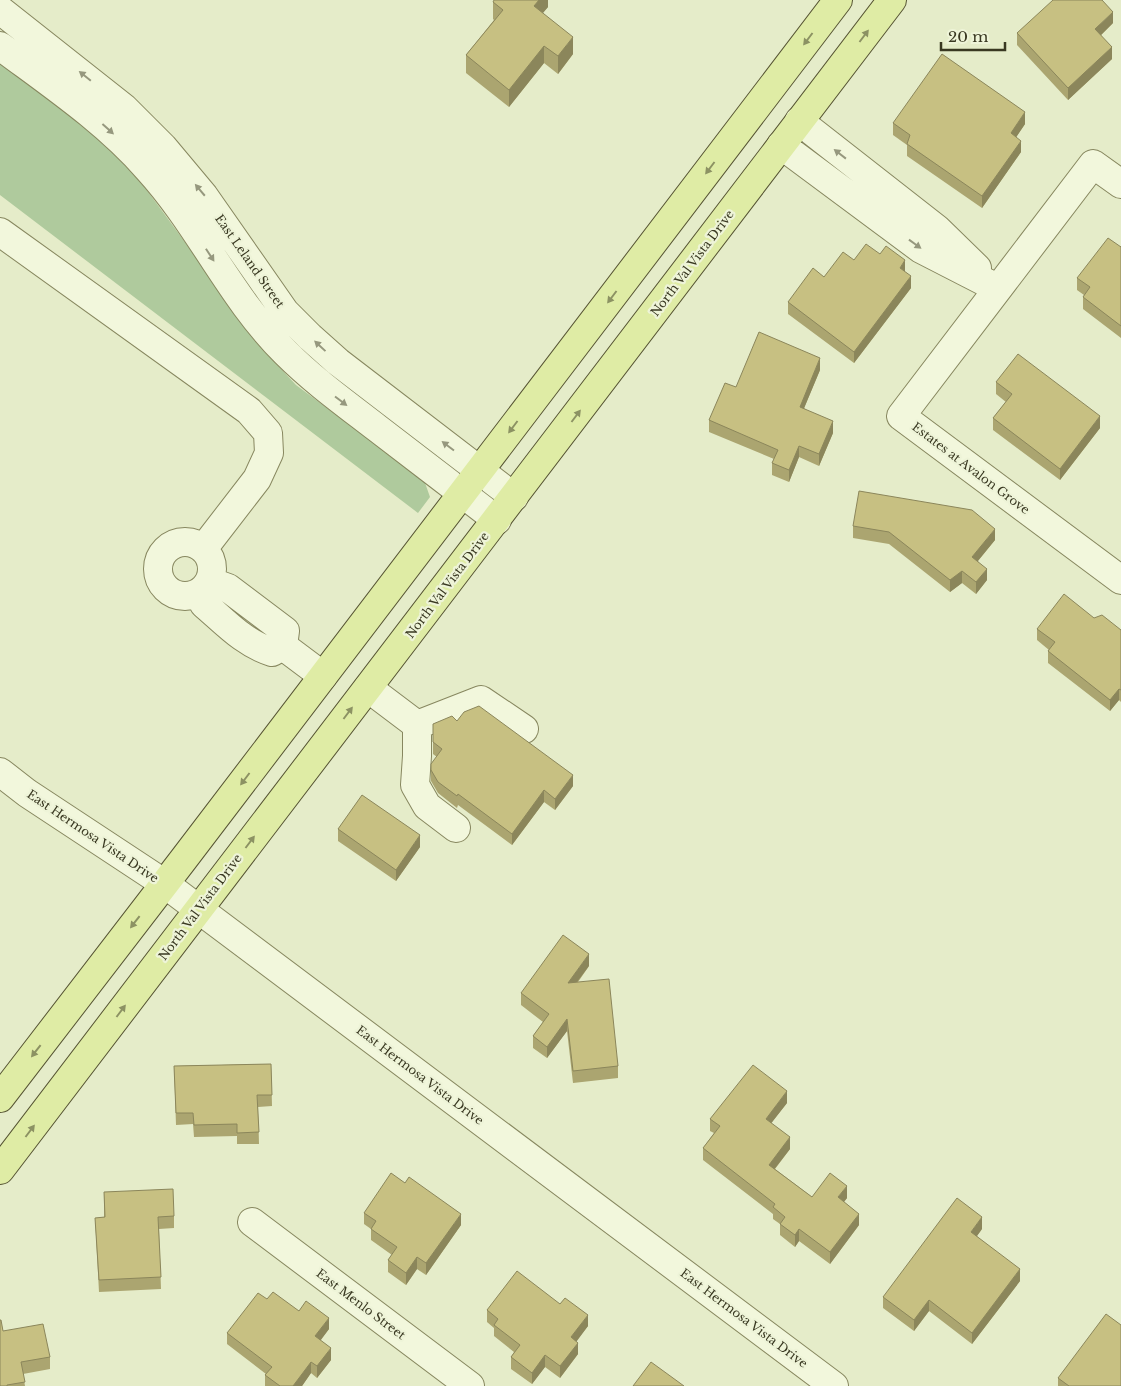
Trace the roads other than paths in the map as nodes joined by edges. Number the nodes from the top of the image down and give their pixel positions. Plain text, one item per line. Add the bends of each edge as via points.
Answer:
1 (838, 0) edge
2 (892, 0) edge
3 (0, 10) edge
4 (0, 46) edge
5 (799, 121) junction
6 (781, 145) junction
7 (866, 174) junction
8 (1121, 184) edge
9 (850, 196) junction
10 (0, 232) edge
11 (997, 288) junction
12 (480, 471) junction
13 (462, 494) junction
14 (514, 497) junction
15 (497, 520) junction
16 (203, 549) junction
17 (1121, 580) edge
18 (204, 588) junction
19 (323, 676) junction
20 (368, 688) junction
21 (416, 725) junction
22 (524, 729) dead end
23 (0, 772) edge
24 (456, 828) dead end
25 (165, 884) junction
26 (199, 909) junction
27 (0, 1098) edge
28 (0, 1170) edge
29 (252, 1222) dead end
30 (470, 1386) edge
31 (834, 1386) edge

1 -> 12 main road
5 -> 2 main road, North Val Vista Drive
12 -> 3 street, East Leland Street via 310,337 285,312 204,196 163,147 124,108
4 -> 13 street via 108,129 148,169 181,210 253,318 286,354
5 - 6 main road, North Val Vista Drive
7 -> 5 street
6 - 9 street
14 -> 6 main road, North Val Vista Drive
7 - 9 street
7 - 11 street via 937,229
8 - 11 street, Estates at Avalon Grove via 1093,164
9 -> 11 street via 921,249
10 - 16 street via 248,411 268,433 269,454 257,479
11 - 17 street, Estates at Avalon Grove via 901,416
12 - 13 main road
12 - 14 street, East Leland Street
13 - 15 street
13 - 19 main road
14 - 15 main road, North Val Vista Drive
15 - 20 main road, North Val Vista Drive
16 - 18 street via 212,568
16 - 18 street via 191,543 173,544 161,556 158,573 166,589 183,597 192,596
18 - 19 street via 218,584 228,588 285,630 283,646
19 -> 25 main road
20 - 21 street
26 -> 20 main road, North Val Vista Drive
21 - 22 street via 452,719 481,700
21 - 24 street via 424,754 415,785 426,806
23 - 25 street, East Hermosa Vista Drive
25 - 26 street, East Hermosa Vista Drive
25 -> 27 main road
28 -> 26 main road, North Val Vista Drive
26 - 31 street, East Hermosa Vista Drive
29 - 30 street, East Menlo Street

